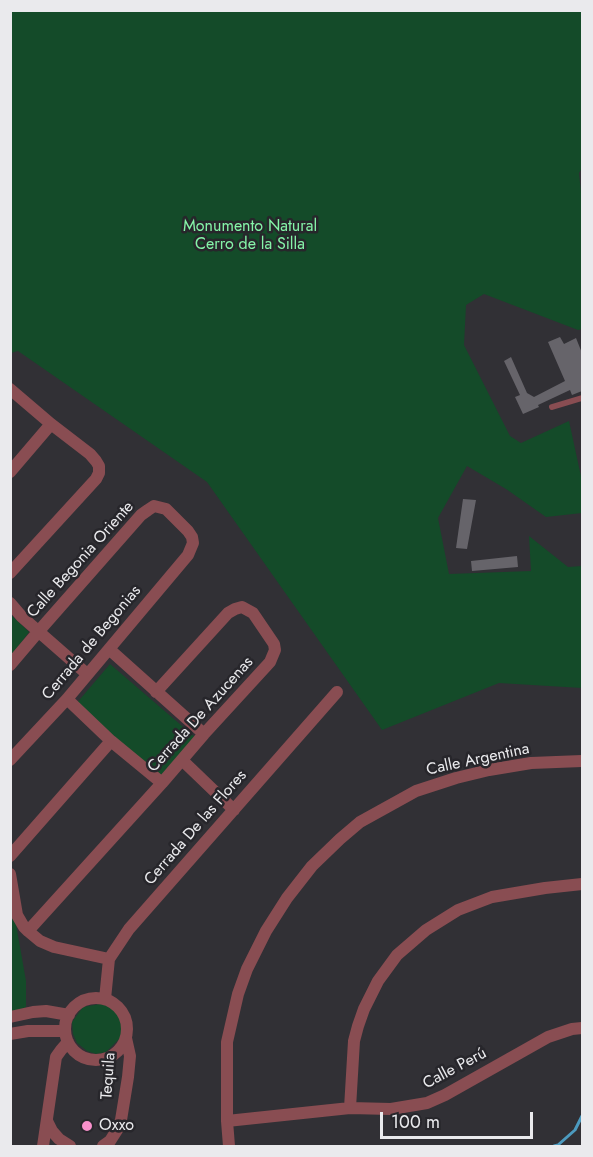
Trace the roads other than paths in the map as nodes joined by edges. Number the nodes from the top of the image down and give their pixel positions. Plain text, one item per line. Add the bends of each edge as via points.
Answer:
1 (10, 390) edge
2 (582, 398) edge
3 (552, 407) dead end
4 (51, 424) junction
5 (10, 471) edge
6 (193, 543) joint
7 (10, 573) edge
8 (10, 603) edge
9 (38, 632) junction
10 (109, 649) junction
11 (10, 665) edge
12 (87, 674) junction
13 (156, 692) junction
14 (337, 692) dead end
15 (67, 699) junction
16 (204, 734) junction
17 (111, 741) junction
18 (10, 760) edge
19 (182, 760) junction
20 (582, 761) edge
21 (162, 783) junction
22 (234, 810) junction
23 (11, 854) edge
24 (10, 874) edge
25 (582, 884) edge
26 (28, 931) junction
27 (110, 959) junction
28 (105, 999) junction
29 (69, 1014) junction
30 (10, 1017) edge
31 (582, 1028) edge
32 (10, 1034) edge
33 (67, 1036) junction
34 (126, 1038) junction
35 (350, 1108) junction
36 (47, 1121) junction
37 (227, 1121) junction
38 (43, 1146) edge
39 (70, 1146) edge
40 (103, 1146) edge
41 (229, 1146) edge

1 - 4 street
2 - 3 lane
4 - 5 street
4 - 7 street via 96,461 99,473
6 - 9 street, Calle Begonia Oriente via 188,531 166,509 154,506 141,515
6 - 10 street, Cerrada de Begonias via 188,555
8 - 9 street
9 - 11 street, Calle Begonia Oriente
9 - 12 street
10 - 12 street, Cerrada de Begonias
10 - 13 street
12 - 15 street, Cerrada de Begonias
13 - 16 street
13 - 16 street, Cerrada De Azucenas via 228,613 242,607 253,613 273,644 273,656
14 - 22 street, Cerrada De las Flores
15 - 17 street
15 - 18 street, Cerrada de Begonias
16 - 19 street, Cerrada De Azucenas
17 - 21 street
17 - 23 street
19 - 21 street, Cerrada De Azucenas
19 - 22 street
20 - 37 street, Calle Argentina via 531,763 456,778 416,791 360,822 312,866 266,931 238,994 228,1042
21 - 26 street, Cerrada De Azucenas
22 - 27 street, Cerrada De las Flores via 129,929
24 - 26 street via 17,915
25 - 35 street via 484,900 458,910 426,930 397,955 378,981 358,1026
26 - 27 street via 54,947
27 - 28 street, Cerrada De las Flores
28 - 29 street via 84,1000
28 - 34 street via 124,1014
29 - 30 street via 46,1011
29 - 33 street
31 - 35 street, Calle Perú via 548,1037 427,1103 391,1109
32 - 33 street via 28,1031
33 - 34 street via 74,1051 93,1060 113,1055
33 - 36 street via 56,1057
34 - 40 street, Tequila via 130,1056 121,1120
35 - 37 street, Calle Perú
36 - 38 street
36 - 39 street via 59,1139
37 - 41 street, Calle Argentina

